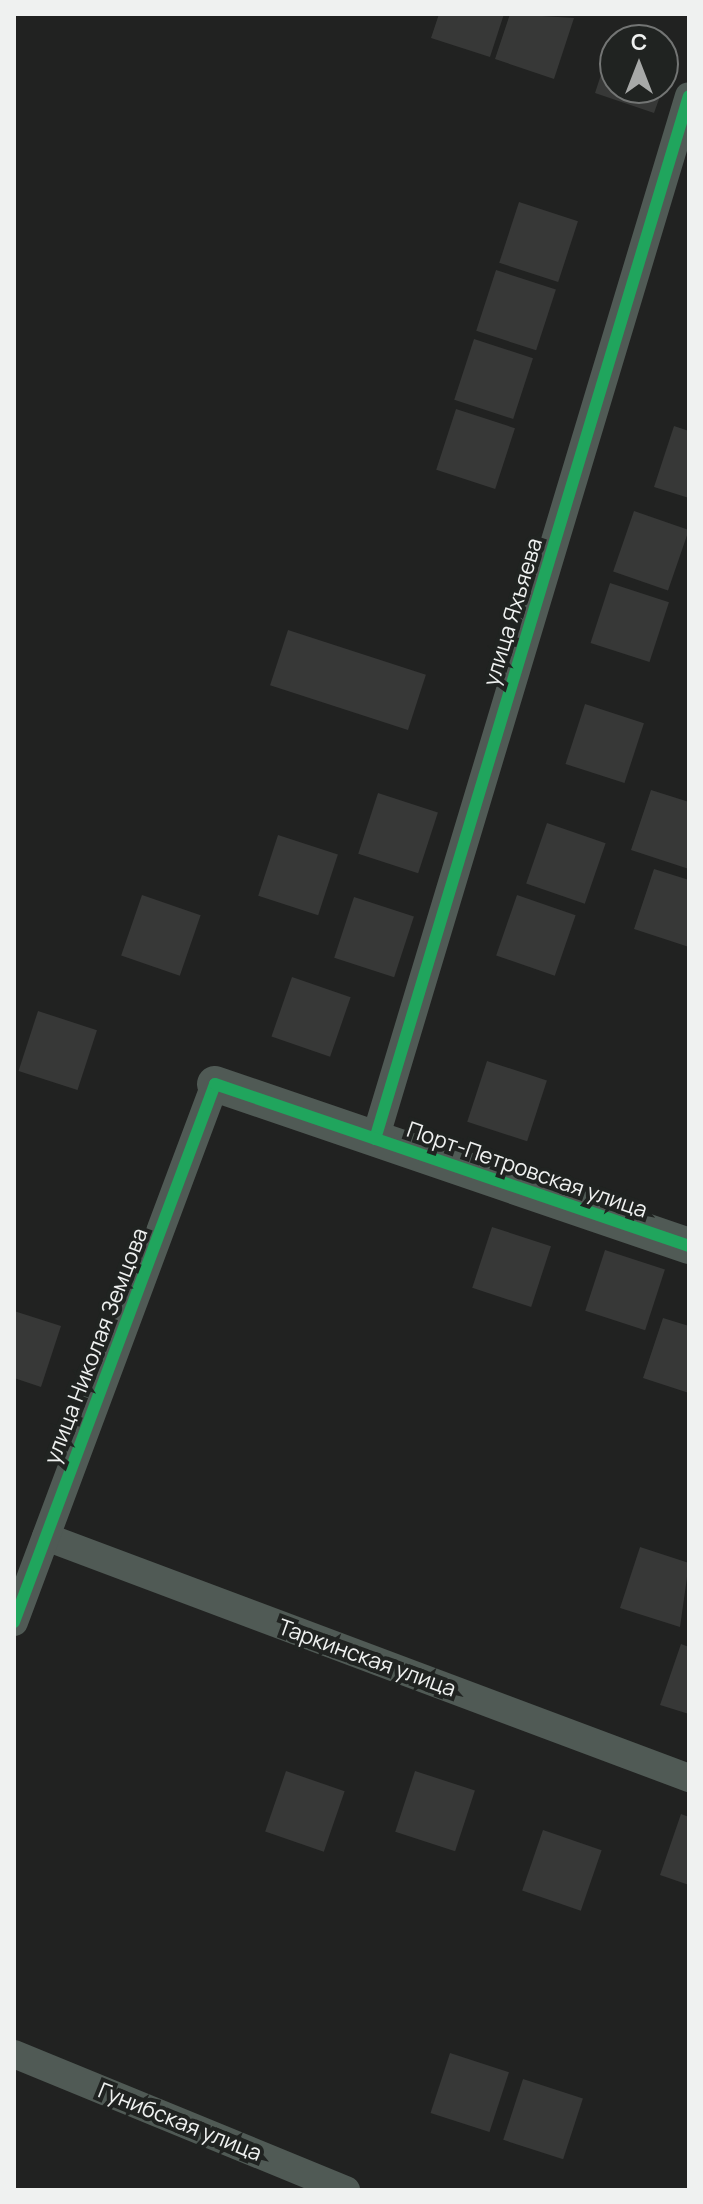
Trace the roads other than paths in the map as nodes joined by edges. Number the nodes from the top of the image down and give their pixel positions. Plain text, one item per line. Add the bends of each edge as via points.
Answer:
1 (689, 96) edge
2 (215, 1084) joint
3 (375, 1139) junction
4 (689, 1246) edge
5 (46, 1537) junction
6 (14, 1622) edge
7 (689, 1778) edge
8 (14, 2054) edge
9 (346, 2190) edge

1 - 3 street, улица Яхъяева
2 - 3 street, Порт-Петровская улица
2 - 5 street, улица Николая Земцова
3 - 4 street, Порт-Петровская улица
5 - 6 street, улица Николая Земцова
5 - 7 street, Таркинская улица
8 - 9 street, Гунибская улица

